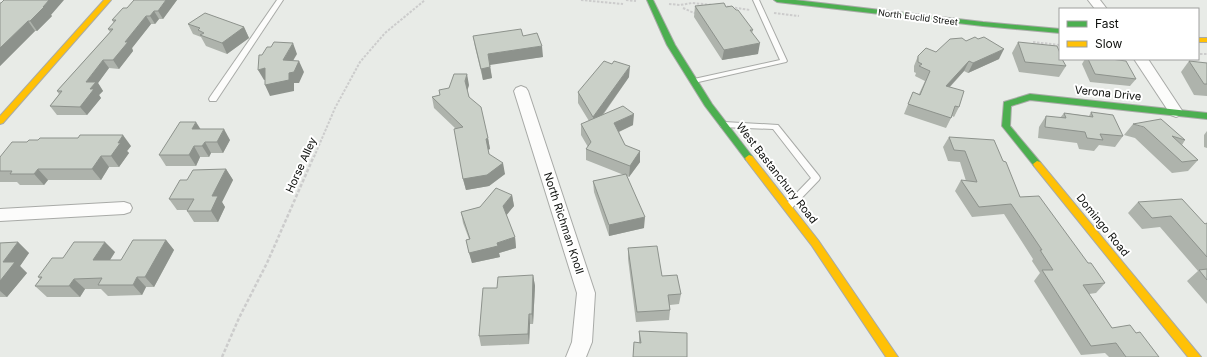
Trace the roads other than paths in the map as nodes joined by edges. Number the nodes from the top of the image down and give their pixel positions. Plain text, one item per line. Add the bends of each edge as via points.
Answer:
1 (108, 0) edge
2 (280, 0) edge
3 (756, 0) edge
4 (777, 0) edge
5 (1094, 0) edge
6 (651, 1) edge
7 (1100, 8) edge
8 (1059, 31) edge
9 (1142, 60) edge
10 (694, 81) junction
11 (521, 91) dead end
12 (213, 98) dead end
13 (1007, 104) joint
14 (1176, 112) junction
15 (1207, 116) edge
16 (0, 121) edge
17 (724, 125) junction
18 (788, 207) junction
19 (124, 208) dead end
20 (0, 215) edge
21 (576, 357) edge
22 (892, 357) edge
23 (1195, 357) edge

1 - 16 main road
2 - 12 lane
3 - 10 lane via 784,61
4 - 8 main road, North Euclid Street
5 - 7 street
6 - 10 main road, West Bastanchury Road via 671,45
9 - 14 street
10 - 17 main road, West Bastanchury Road
11 - 21 street, North Richman Knoll via 586,293 582,342
13 - 14 main road, Verona Drive via 1030,97
13 - 23 main road, Domingo Road via 1006,126
14 - 15 main road, Verona Drive
17 - 18 main road, West Bastanchury Road
17 - 18 lane via 775,127 816,178
18 - 22 main road, West Bastanchury Road
19 - 20 street

